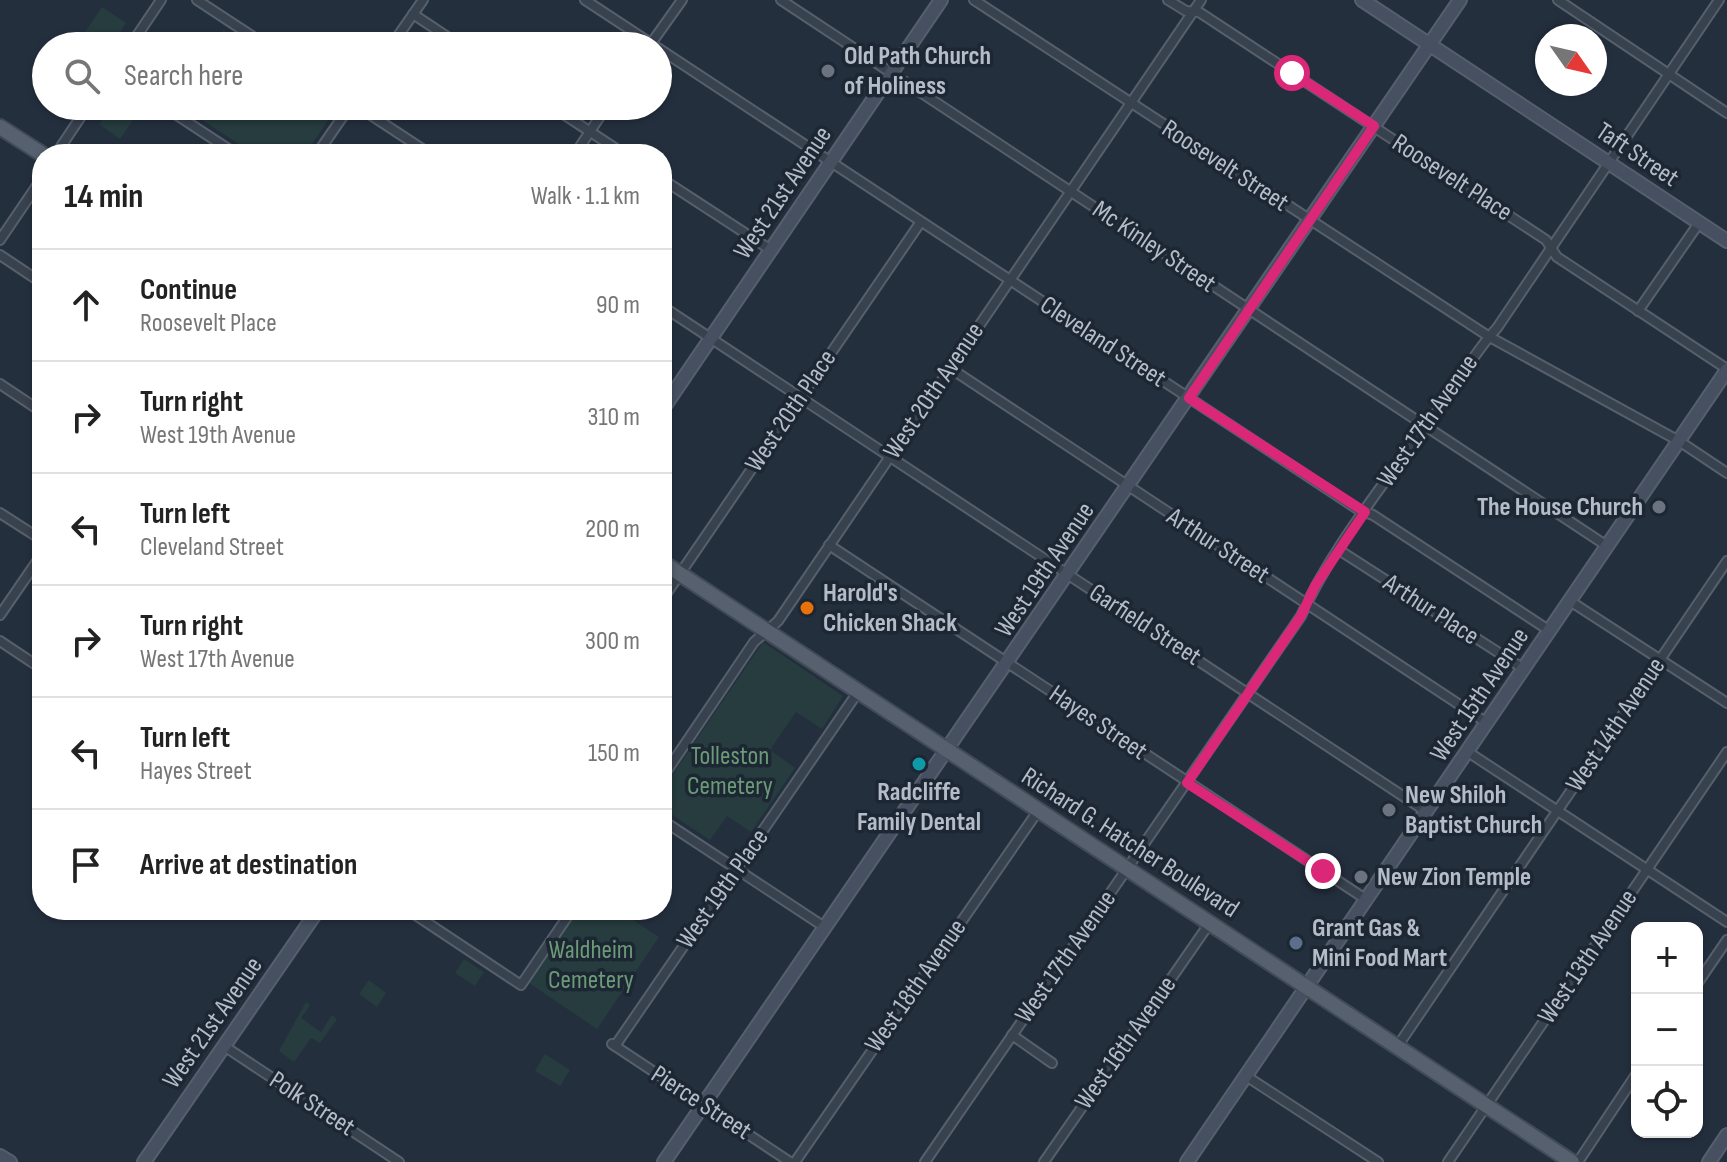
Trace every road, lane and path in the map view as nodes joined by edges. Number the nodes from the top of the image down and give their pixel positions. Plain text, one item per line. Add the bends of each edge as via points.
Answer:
1 (161, 0) edge
2 (197, 0) edge
3 (423, 0) edge
4 (585, 0) edge
5 (682, 0) edge
6 (781, 0) edge
7 (941, 0) edge
8 (974, 0) edge
9 (1168, 0) edge
10 (1201, 0) edge
11 (1362, 0) edge
12 (1460, 0) edge
13 (1558, 0) edge
14 (1719, 0) edge
15 (1193, 12) junction
16 (413, 14) junction
17 (139, 32) edge
18 (246, 32) edge
19 (401, 32) edge
20 (440, 32) edge
21 (633, 32) edge
22 (663, 32) edge
23 (1430, 45) junction
24 (672, 58) edge
25 (891, 73) junction
26 (1669, 75) junction
27 (1131, 103) junction
28 (1727, 113) edge
29 (79, 120) edge
30 (184, 120) edge
31 (340, 120) edge
32 (378, 120) edge
33 (572, 120) edge
34 (598, 120) edge
35 (1374, 126) junction
36 (0, 127) edge
37 (590, 132) junction
38 (63, 144) edge
39 (221, 144) edge
40 (324, 144) edge
41 (415, 144) edge
42 (582, 144) edge
43 (609, 144) edge
44 (32, 148) edge
45 (831, 162) junction
46 (1609, 163) junction
47 (672, 186) edge
48 (1070, 192) junction
49 (32, 193) edge
50 (1310, 220) junction
51 (920, 223) junction
52 (1699, 223) junction
53 (0, 240) edge
54 (1727, 241) edge
55 (1551, 248) junction
56 (771, 250) junction
57 (0, 255) edge
58 (32, 276) edge
59 (1010, 280) junction
60 (1249, 310) junction
61 (1638, 311) junction
62 (672, 313) edge
63 (1488, 336) junction
64 (711, 338) junction
65 (950, 368) junction
66 (1727, 370) edge
67 (0, 384) edge
68 (672, 395) edge
69 (800, 398) junction
70 (1189, 398) junction
71 (32, 405) edge
72 (1426, 426) junction
73 (1679, 441) junction
74 (890, 457) junction
75 (1727, 473) edge
76 (1128, 487) junction
77 (1365, 512) junction
78 (0, 513) edge
79 (32, 534) edge
80 (829, 545) junction
81 (1607, 546) junction
82 (1339, 550) junction
83 (1727, 561) edge
84 (32, 569) edge
85 (672, 569) edge
86 (680, 574) junction
87 (1069, 575) junction
88 (672, 586) edge
89 (1570, 601) junction
90 (1307, 604) junction
91 (0, 615) edge
92 (766, 631) junction
93 (1550, 631) junction
94 (0, 641) edge
95 (1660, 660) junction
96 (32, 662) edge
97 (1008, 663) junction
98 (1524, 669) junction
99 (858, 692) junction
100 (1248, 693) junction
101 (1727, 703) edge
102 (1487, 723) junction
103 (948, 752) junction
104 (1468, 752) junction
105 (1727, 752) edge
106 (672, 763) edge
107 (1187, 783) junction
108 (1038, 811) junction
109 (1557, 811) junction
110 (1427, 812) junction
111 (672, 827) edge
112 (737, 870) junction
113 (1127, 870) junction
114 (1647, 870) junction
115 (1367, 900) junction
116 (311, 920) edge
117 (423, 920) edge
118 (565, 920) edge
119 (1727, 922) edge
120 (1209, 924) junction
121 (826, 928) junction
122 (1727, 940) edge
123 (1703, 975) edge
124 (1307, 988) junction
125 (1012, 1035) junction
126 (613, 1045) joint
127 (224, 1046) junction
128 (1397, 1047) junction
129 (1052, 1063) dead end
130 (1246, 1076) junction
131 (1631, 1082) edge
132 (704, 1105) junction
133 (1487, 1106) junction
134 (1727, 1135) edge
135 (0, 1156) edge
136 (10, 1162) edge
137 (144, 1162) edge
138 (399, 1162) edge
139 (664, 1162) edge
140 (793, 1162) edge
141 (925, 1162) edge
142 (1044, 1162) edge
143 (1187, 1162) edge
144 (1378, 1162) edge
145 (1448, 1162) edge
146 (1575, 1162) edge
147 (1709, 1162) edge

1 - 17 street
2 - 18 street
3 - 16 street
4 - 21 street, Cleveland Street
5 - 22 street
6 - 25 street, Mc Kinley Street
7 - 25 street, West 21st Avenue
8 - 27 street, Roosevelt Street
9 - 15 street, Roosevelt Place
10 - 15 street, West 20th Avenue
11 - 23 street, Taft Street
12 - 23 street, West 19th Avenue
13 - 26 street
14 - 26 street, West 17th Avenue
15 - 27 street, West 20th Avenue
15 - 35 street, Roosevelt Place
16 - 19 street
16 - 20 street
23 - 35 street, West 19th Avenue
23 - 46 street, Taft Street
24 - 45 street, Cleveland Street
25 - 45 street, West 21st Avenue
25 - 48 street, Mc Kinley Street
26 - 28 street
26 - 46 street, West 17th Avenue
27 - 48 street, West 20th Avenue
27 - 50 street, Roosevelt Street
29 - 38 street
30 - 39 street
31 - 40 street
32 - 41 street
33 - 37 street
34 - 37 street
35 - 50 street, West 19th Avenue
35 - 55 street, Roosevelt Place
36 - 44 main road
37 - 42 street
37 - 43 street
45 - 51 street, Cleveland Street
45 - 56 street, West 21st Avenue
46 - 52 street, Taft Street
46 - 55 street, West 17th Avenue
47 - 56 street
48 - 59 street, West 20th Avenue
48 - 60 street, Mc Kinley Street
49 - 53 street
50 - 60 street, West 19th Avenue
50 - 63 street, Roosevelt Street
51 - 59 street, Cleveland Street
51 - 69 street, West 20th Place
52 - 54 street, Taft Street
52 - 61 street
55 - 61 street, Roosevelt Place
55 - 63 street, West 17th Avenue
56 - 64 street, West 21st Avenue
57 - 58 street
59 - 65 street, West 20th Avenue
59 - 70 street, Cleveland Street
60 - 70 street, West 19th Avenue
60 - 72 street, Mc Kinley Street
61 - 66 street, Roosevelt Place
62 - 64 street, Garfield Street
63 - 72 street, West 17th Avenue
63 - 73 street, Roosevelt Street
64 - 68 street, West 21st Avenue
64 - 69 street, Garfield Street
65 - 74 street, West 20th Avenue
65 - 76 street, Arthur Street
66 - 73 street, West 15th Avenue
67 - 71 street
69 - 74 street, Garfield Street
69 - 86 street, West 20th Place
70 - 76 street, West 19th Avenue
70 - 77 street, Cleveland Street
72 - 77 street, West 17th Avenue
72 - 81 street, Mc Kinley Street
73 - 75 street, Roosevelt Street
73 - 81 street, West 15th Avenue
74 - 80 street, West 20th Avenue
74 - 87 street, Garfield Street
76 - 87 street, West 19th Avenue
76 - 90 street, Arthur Street
77 - 82 street, West 17th Avenue
77 - 93 street, Cleveland Street
78 - 79 street
80 - 92 street, West 20th Avenue
80 - 97 street, Hayes Street
81 - 89 street, West 15th Avenue
82 - 90 street, West 17th Avenue
82 - 98 street, Arthur Place
83 - 95 street, West 14th Avenue
84 - 91 street
85 - 86 main road, Richard G. Hatcher Boulevard
86 - 88 street, West 20th Place
86 - 92 main road, Richard G. Hatcher Boulevard
87 - 97 street, West 19th Avenue
87 - 100 street, Garfield Street
89 - 93 street, West 15th Avenue
89 - 95 street
90 - 100 street, West 17th Avenue
90 - 102 street, Arthur Street
92 - 99 main road, Richard G. Hatcher Boulevard
92 - 106 street, West 20th Avenue
93 - 98 street, West 15th Avenue
94 - 96 street
95 - 101 street
95 - 109 street, West 14th Avenue
97 - 103 street, West 19th Avenue
97 - 107 street, Hayes Street
98 - 102 street, West 15th Avenue
99 - 103 main road, Richard G. Hatcher Boulevard
99 - 112 street, West 19th Place
100 - 107 street, West 17th Avenue
100 - 110 street, Garfield Street
102 - 104 street, West 15th Avenue
103 - 108 main road, Richard G. Hatcher Boulevard
103 - 121 street, West 19th Avenue
104 - 109 street
104 - 110 street, West 15th Avenue
105 - 114 street, West 13th Avenue
107 - 113 street, West 17th Avenue
107 - 115 street, Hayes Street
108 - 113 main road, Richard G. Hatcher Boulevard
108 - 140 street, West 18th Avenue
109 - 114 street
109 - 128 street, West 14th Avenue
110 - 115 street, West 15th Avenue
111 - 112 street
112 - 121 street
112 - 126 street, West 19th Place
113 - 120 main road, Richard G. Hatcher Boulevard
113 - 125 street, West 17th Avenue
114 - 119 street
114 - 133 street, West 13th Avenue
115 - 124 street, West 15th Avenue
116 - 127 street, West 21st Avenue
117 - 118 street via 521,985
120 - 124 main road, Richard G. Hatcher Boulevard
120 - 142 street, West 16th Avenue
121 - 132 street, West 19th Avenue
122 - 123 street
124 - 128 main road, Richard G. Hatcher Boulevard
124 - 130 street, West 15th Avenue
125 - 129 street
125 - 141 street, West 17th Avenue
126 - 132 street, Pierce Street
127 - 137 street, West 21st Avenue
127 - 138 street, Polk Street
128 - 133 main road, Richard G. Hatcher Boulevard
130 - 143 street, West 15th Avenue
130 - 144 street
131 - 146 street
132 - 139 street, West 19th Avenue
132 - 140 street, Pierce Street
133 - 145 street, West 13th Avenue
133 - 146 main road, Richard G. Hatcher Boulevard
134 - 147 street
135 - 136 street

